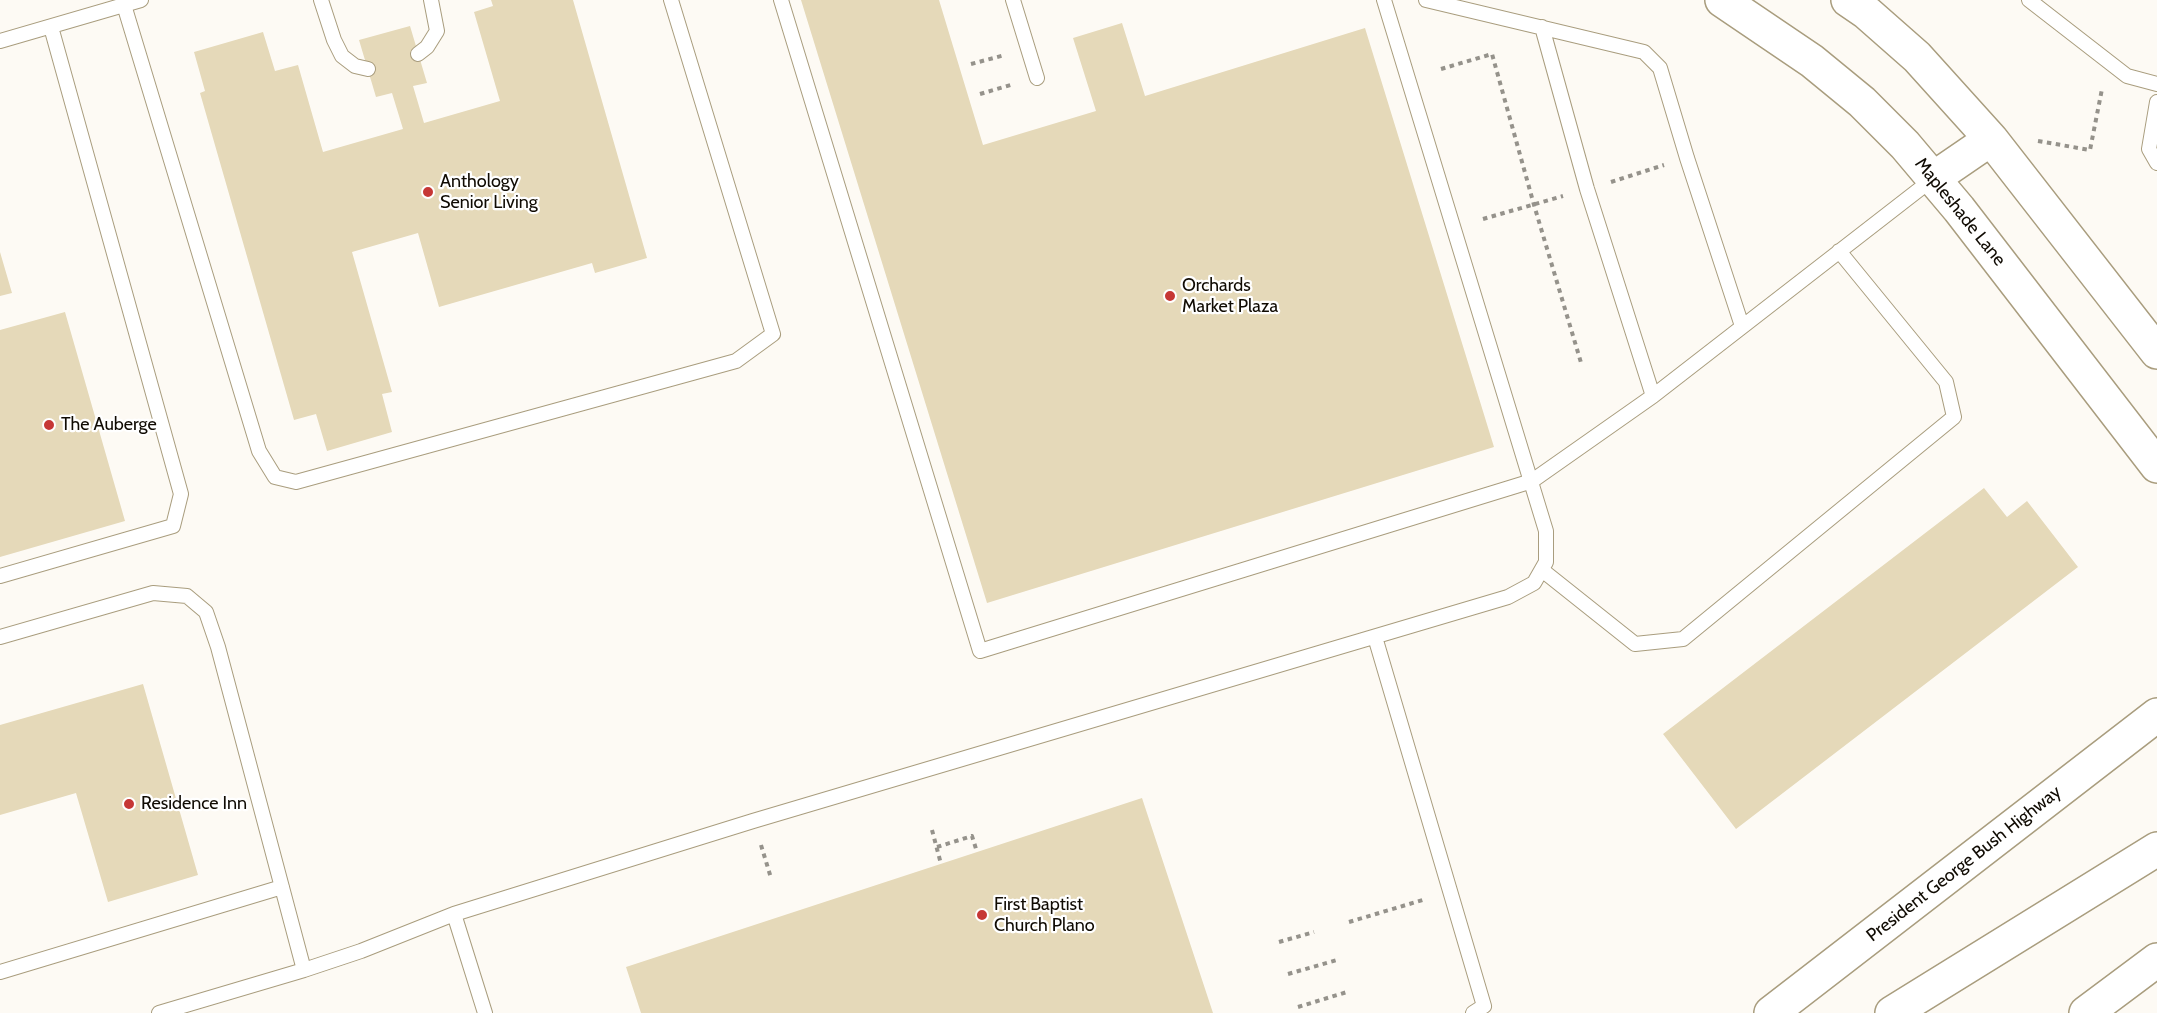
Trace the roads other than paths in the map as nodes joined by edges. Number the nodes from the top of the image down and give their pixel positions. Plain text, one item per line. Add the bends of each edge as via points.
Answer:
1 (141, 0) edge
2 (321, 0) edge
3 (431, 0) edge
4 (671, 0) edge
5 (781, 0) edge
6 (1013, 0) edge
7 (1384, 0) edge
8 (1426, 0) edge
9 (1722, 0) edge
10 (1848, 0) edge
11 (2029, 0) edge
12 (124, 5) junction
13 (51, 27) junction
14 (1542, 27) junction
15 (0, 41) edge
16 (418, 54) dead end
17 (368, 69) dead end
18 (1037, 78) dead end
19 (2157, 84) edge
20 (2157, 102) edge
21 (1991, 139) junction
22 (2157, 163) edge
23 (1934, 178) junction
24 (1839, 251) junction
25 (1742, 326) junction
26 (2157, 352) edge
27 (1653, 396) junction
28 (2157, 466) edge
29 (1532, 481) junction
30 (1542, 570) junction
31 (0, 576) edge
32 (1375, 637) junction
33 (0, 638) edge
34 (2157, 715) edge
35 (2157, 849) edge
36 (282, 887) junction
37 (454, 914) junction
38 (2157, 960) edge
39 (304, 970) junction
40 (0, 972) edge
41 (159, 1013) edge
42 (485, 1013) edge
43 (1473, 1013) edge
44 (1771, 1013) edge
45 (1892, 1013) edge
46 (2086, 1013) edge

1 - 12 lane
2 - 17 lane via 342,56 355,66
3 - 16 lane via 437,31
4 - 12 lane via 773,334 736,361 296,482 275,477 259,451
5 - 29 lane via 980,651
6 - 18 lane
7 - 29 lane
8 - 14 lane
9 - 23 main road, Mapleshade Lane via 1821,68 1862,102
10 - 21 main road via 1917,57
11 - 19 lane via 2127,76
12 - 13 lane
13 - 15 lane
13 - 31 lane via 181,494 173,526
14 - 25 lane via 1644,52 1660,68
14 - 27 lane via 1587,189
20 - 22 lane via 2149,149
21 - 23 main road
21 - 26 main road
23 - 24 lane
23 - 28 main road, Mapleshade Lane
24 - 25 lane
24 - 30 lane via 1946,382 1954,417 1683,639 1635,644
25 - 27 lane
27 - 29 lane
29 - 30 lane via 1546,531 1546,562
30 - 32 lane via 1534,583 1508,597
32 - 37 lane via 753,820
32 - 43 lane via 1484,1005
33 - 36 lane via 153,593 187,596 206,612
34 - 44 main road, President George Bush Highway
35 - 45 main road
36 - 39 lane
36 - 40 lane
37 - 39 lane
37 - 42 lane
38 - 46 main road
39 - 41 lane

